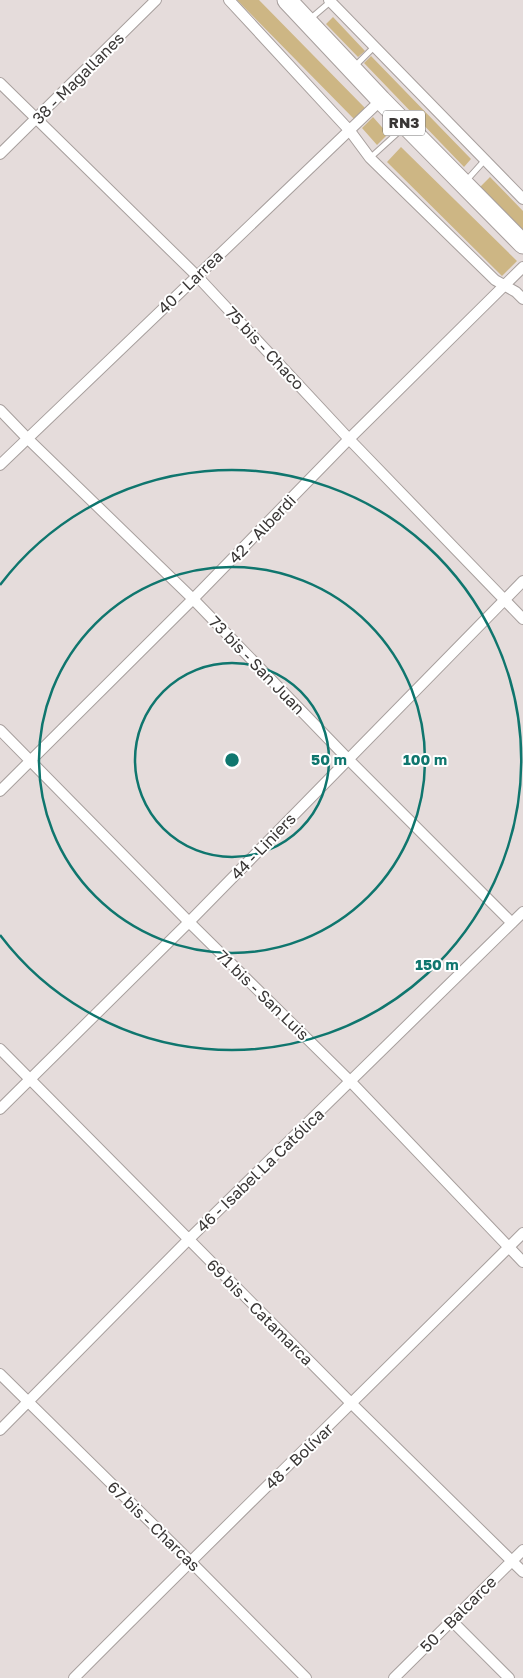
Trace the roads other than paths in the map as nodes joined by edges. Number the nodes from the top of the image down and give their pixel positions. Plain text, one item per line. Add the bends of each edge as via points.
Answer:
1 (156, 0) edge
2 (229, 0) edge
3 (287, 0) edge
4 (329, 1) edge
5 (307, 22) junction
6 (374, 47) junction
7 (351, 69) junction
8 (0, 83) edge
9 (381, 100) junction
10 (37, 119) junction
11 (406, 126) junction
12 (350, 131) junction
13 (0, 154) edge
14 (370, 158) junction
15 (484, 161) junction
16 (464, 183) junction
17 (523, 199) edge
18 (523, 244) edge
19 (523, 267) edge
20 (197, 276) junction
21 (503, 286) junction
22 (523, 299) edge
23 (0, 410) edge
24 (27, 438) junction
25 (349, 439) junction
26 (0, 465) edge
27 (523, 581) edge
28 (193, 599) junction
29 (505, 600) junction
30 (523, 619) edge
31 (0, 730) edge
32 (348, 759) junction
33 (31, 760) junction
34 (0, 791) edge
35 (523, 912) edge
36 (188, 922) junction
37 (512, 923) junction
38 (0, 1048) edge
39 (30, 1078) junction
40 (351, 1082) junction
41 (0, 1109) edge
42 (523, 1233) edge
43 (189, 1239) junction
44 (508, 1248) junction
45 (523, 1262) edge
46 (0, 1374) edge
47 (28, 1403) junction
48 (352, 1404) junction
49 (0, 1430) edge
50 (523, 1550) edge
51 (190, 1561) junction
52 (512, 1561) junction
53 (523, 1572) edge
54 (452, 1621) junction
55 (74, 1678) edge
56 (306, 1678) edge
57 (394, 1678) edge
58 (509, 1678) edge

1 - 10 street, 38 - Magallanes
2 - 12 street
3 - 5 highway, RN3
4 - 5 lane
4 - 6 street
5 - 7 highway, RN3
6 - 7 lane
6 - 15 street
7 - 9 highway, RN3
8 - 10 street, 75 bis - Chaco
9 - 11 highway, RN3
9 - 12 street, 40 - Larrea
10 - 13 street, 38 - Magallanes
10 - 20 street, 75 bis - Chaco
11 - 14 lane
11 - 16 highway, RN3
12 - 14 street
12 - 20 street, 40 - Larrea
14 - 21 street
15 - 16 lane
15 - 17 street
16 - 18 highway, RN3
19 - 21 street, 42 - Alberdi
20 - 24 street, 40 - Larrea
20 - 25 street, 75 bis - Chaco
21 - 22 street
21 - 25 street, 42 - Alberdi
23 - 24 street, 73 bis - San Juan
24 - 26 street, 40 - Larrea
24 - 28 street, 73 bis - San Juan
25 - 28 street, 42 - Alberdi
25 - 29 street, 75 bis - Chaco
27 - 29 street, 44 - Liniers
28 - 32 street, 73 bis - San Juan
28 - 33 street, 42 - Alberdi
29 - 30 street, 75 bis - Chaco
29 - 32 street, 44 - Liniers
31 - 33 street, 71 bis - San Luis
32 - 36 street, 44 - Liniers
32 - 37 street, 73 bis - San Juan
33 - 34 street, 42 - Alberdi
33 - 36 street, 71 bis - San Luis
35 - 37 street, 46 - Isabel La Católica
36 - 39 street, 44 - Liniers
36 - 40 street, 71 bis - San Luis
37 - 40 street, 46 - Isabel La Católica
38 - 39 street, 69 bis - Catamarca
39 - 41 street, 44 - Liniers
39 - 43 street, 69 bis - Catamarca
40 - 43 street, 46 - Isabel La Católica
40 - 44 street, 71 bis - San Luis
42 - 44 street, 48 - Bolívar
43 - 47 street, 46 - Isabel La Católica
43 - 48 street, 69 bis - Catamarca
44 - 45 street, 71 bis - San Luis
44 - 48 street, 48 - Bolívar
46 - 47 street, 67 bis - Charcas
47 - 49 street, 46 - Isabel La Católica
47 - 51 street, 67 bis - Charcas
48 - 51 street, 48 - Bolívar
48 - 52 street, 69 bis - Catamarca
50 - 52 street, 50 - Balcarce
51 - 55 street, 48 - Bolívar
51 - 56 street, 67 bis - Charcas
52 - 53 street, 69 bis - Catamarca
52 - 54 street, 50 - Balcarce
54 - 57 street, 50 - Balcarce
54 - 58 street

